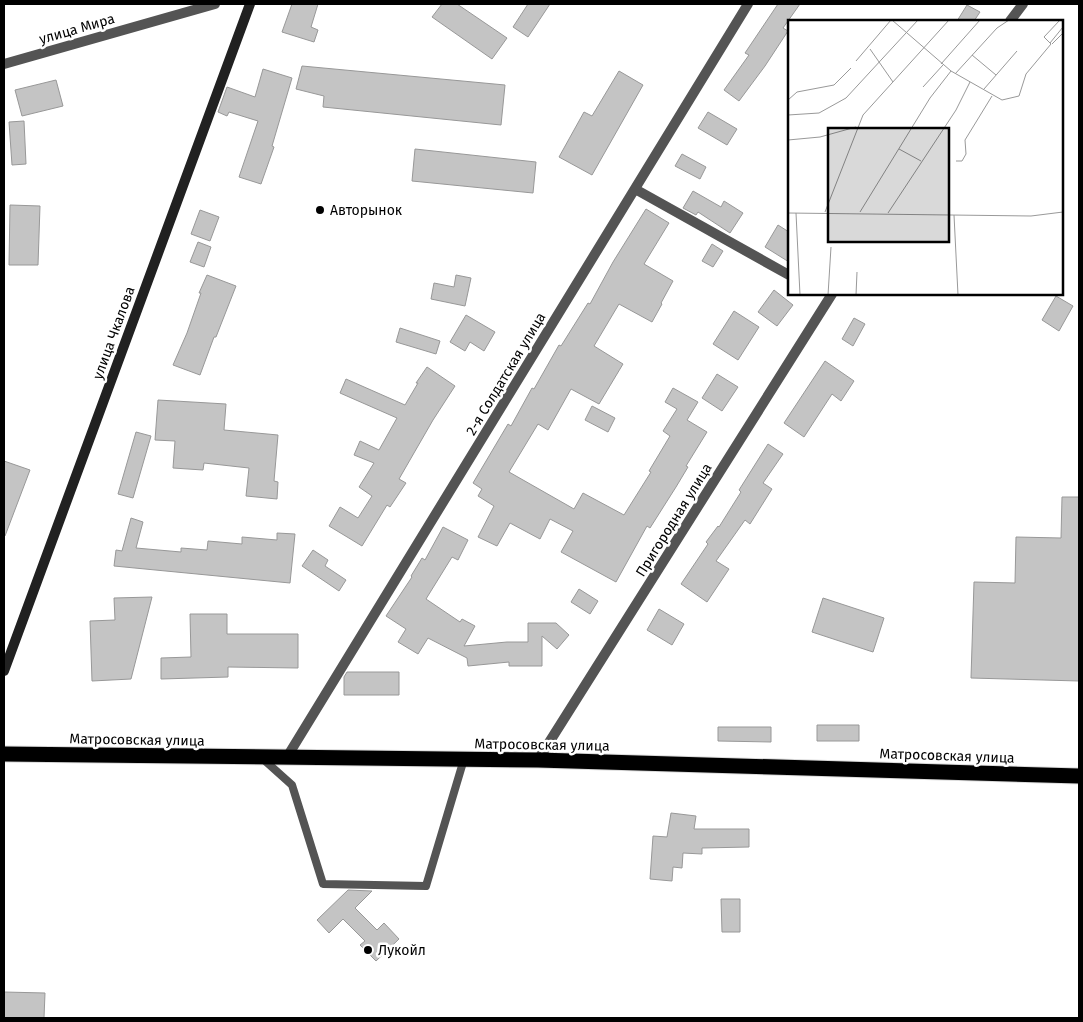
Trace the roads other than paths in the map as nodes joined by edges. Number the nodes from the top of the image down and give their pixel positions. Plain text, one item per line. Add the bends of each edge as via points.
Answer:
1 (215, 4) edge
2 (250, 4) edge
3 (748, 4) edge
4 (1023, 4) edge
5 (1011, 20) edge
6 (4, 64) edge
7 (635, 189) junction
8 (788, 274) edge
9 (828, 295) edge
10 (4, 671) edge
11 (4, 754) edge
12 (261, 757) junction
13 (287, 758) junction
14 (464, 759) junction
15 (538, 760) junction
16 (1079, 776) edge

1 - 6 street, улица Мира
2 - 10 street, улица Чкалова
3 - 7 street, 2-я Солдатская улица
4 - 5 street
7 - 8 street
7 - 13 street, 2-я Солдатская улица
9 - 15 street, Пригородная улица
11 - 12 highway, Матросовская улица
12 - 13 highway, Матросовская улица
12 - 14 lane via 292,785 323,884 426,886
13 - 14 highway, Матросовская улица
14 - 15 highway, Матросовская улица
15 - 16 highway, Матросовская улица

